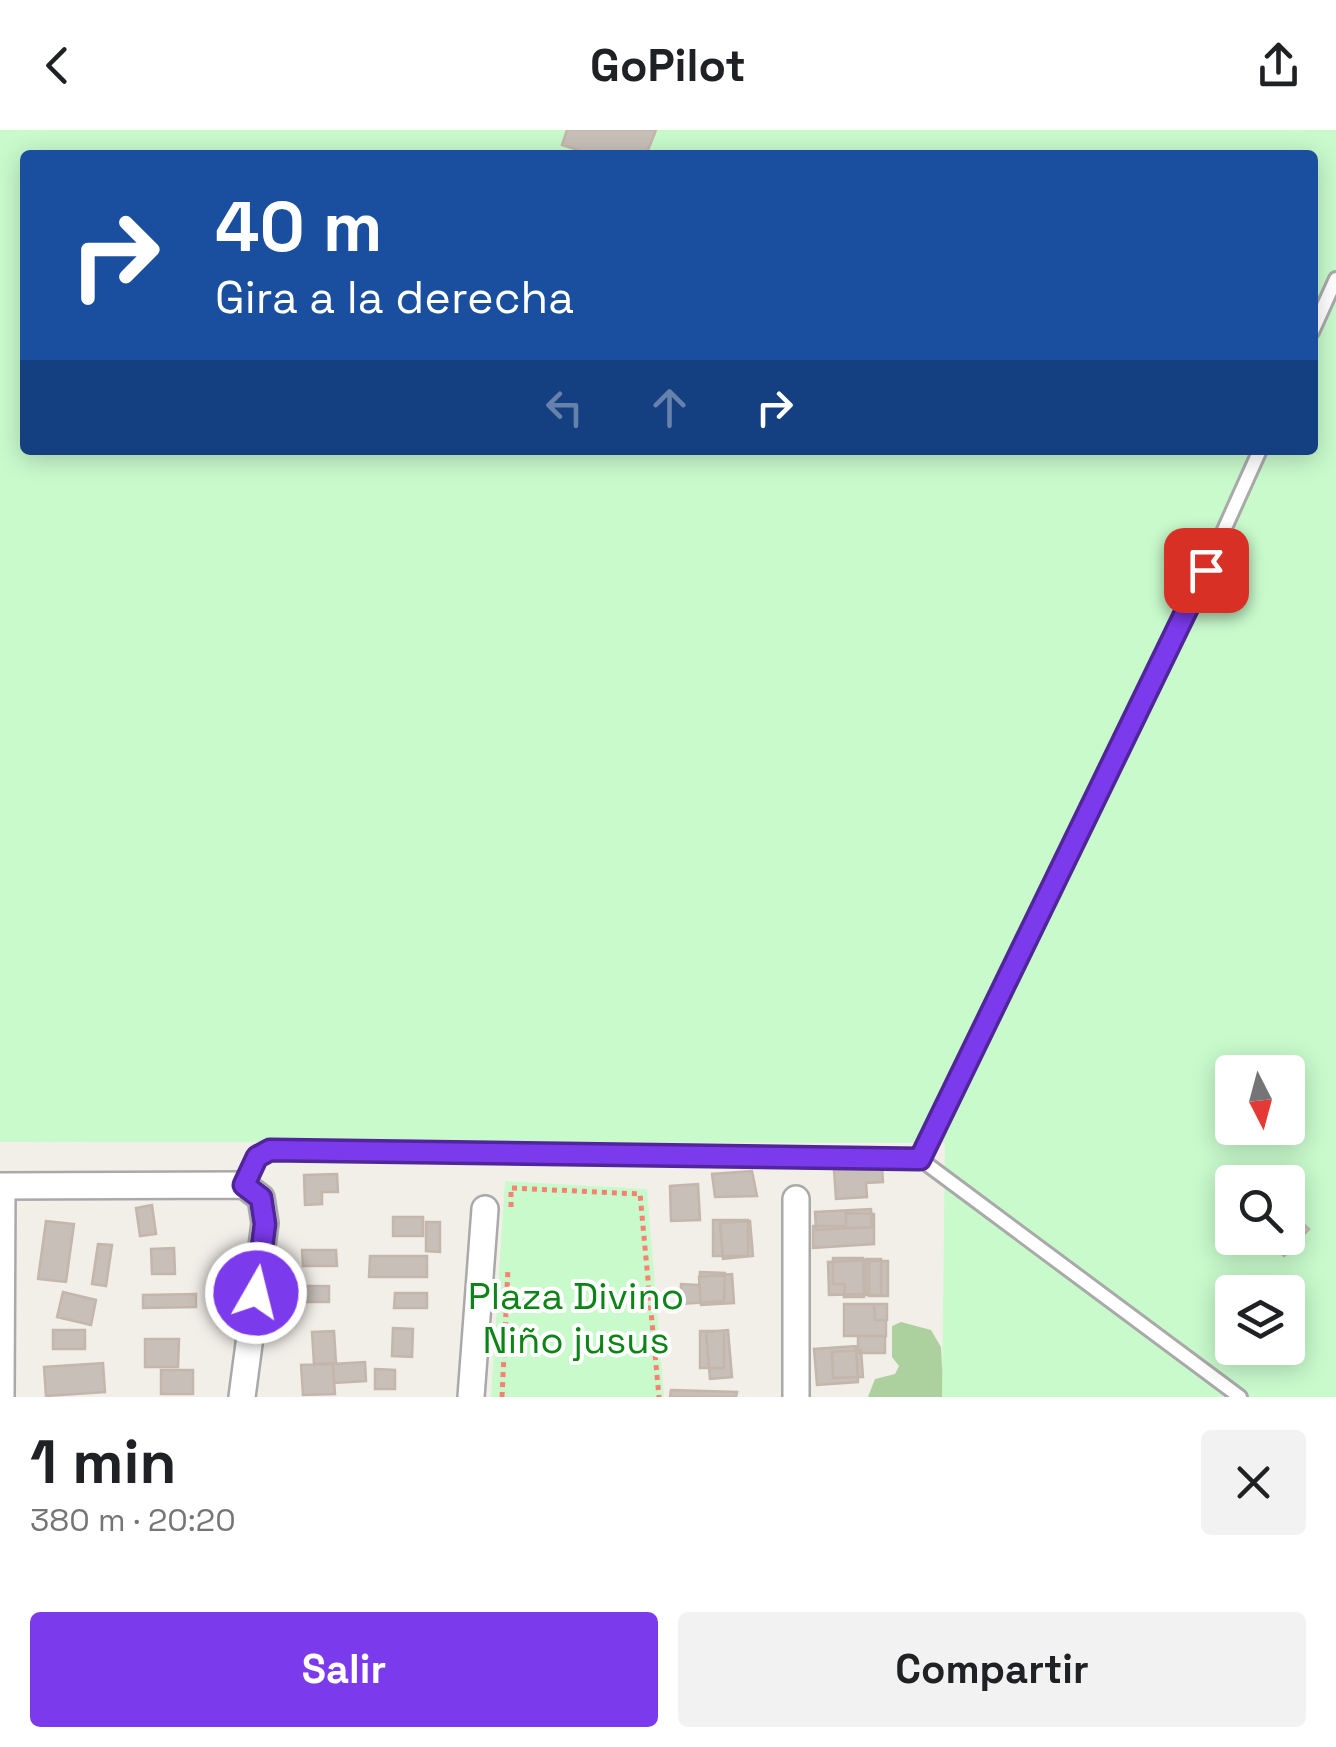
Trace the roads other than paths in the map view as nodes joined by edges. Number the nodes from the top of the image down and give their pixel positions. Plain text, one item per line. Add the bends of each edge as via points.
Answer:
1 (1336, 279) edge
2 (1318, 319) edge
3 (1258, 455) edge
4 (920, 1159) junction
5 (244, 1185) junction
6 (1, 1186) edge
7 (796, 1199) dead end
8 (498, 1208) road end
9 (1, 1397) edge
10 (242, 1397) edge
11 (470, 1397) edge
12 (796, 1397) edge
13 (1240, 1397) edge

1 - 2 lane
3 - 4 lane
4 - 5 lane via 270,1150 257,1157
4 - 13 lane
5 - 6 street
5 - 10 street via 261,1198 265,1224
6 - 9 street
7 - 12 street
8 - 11 street

